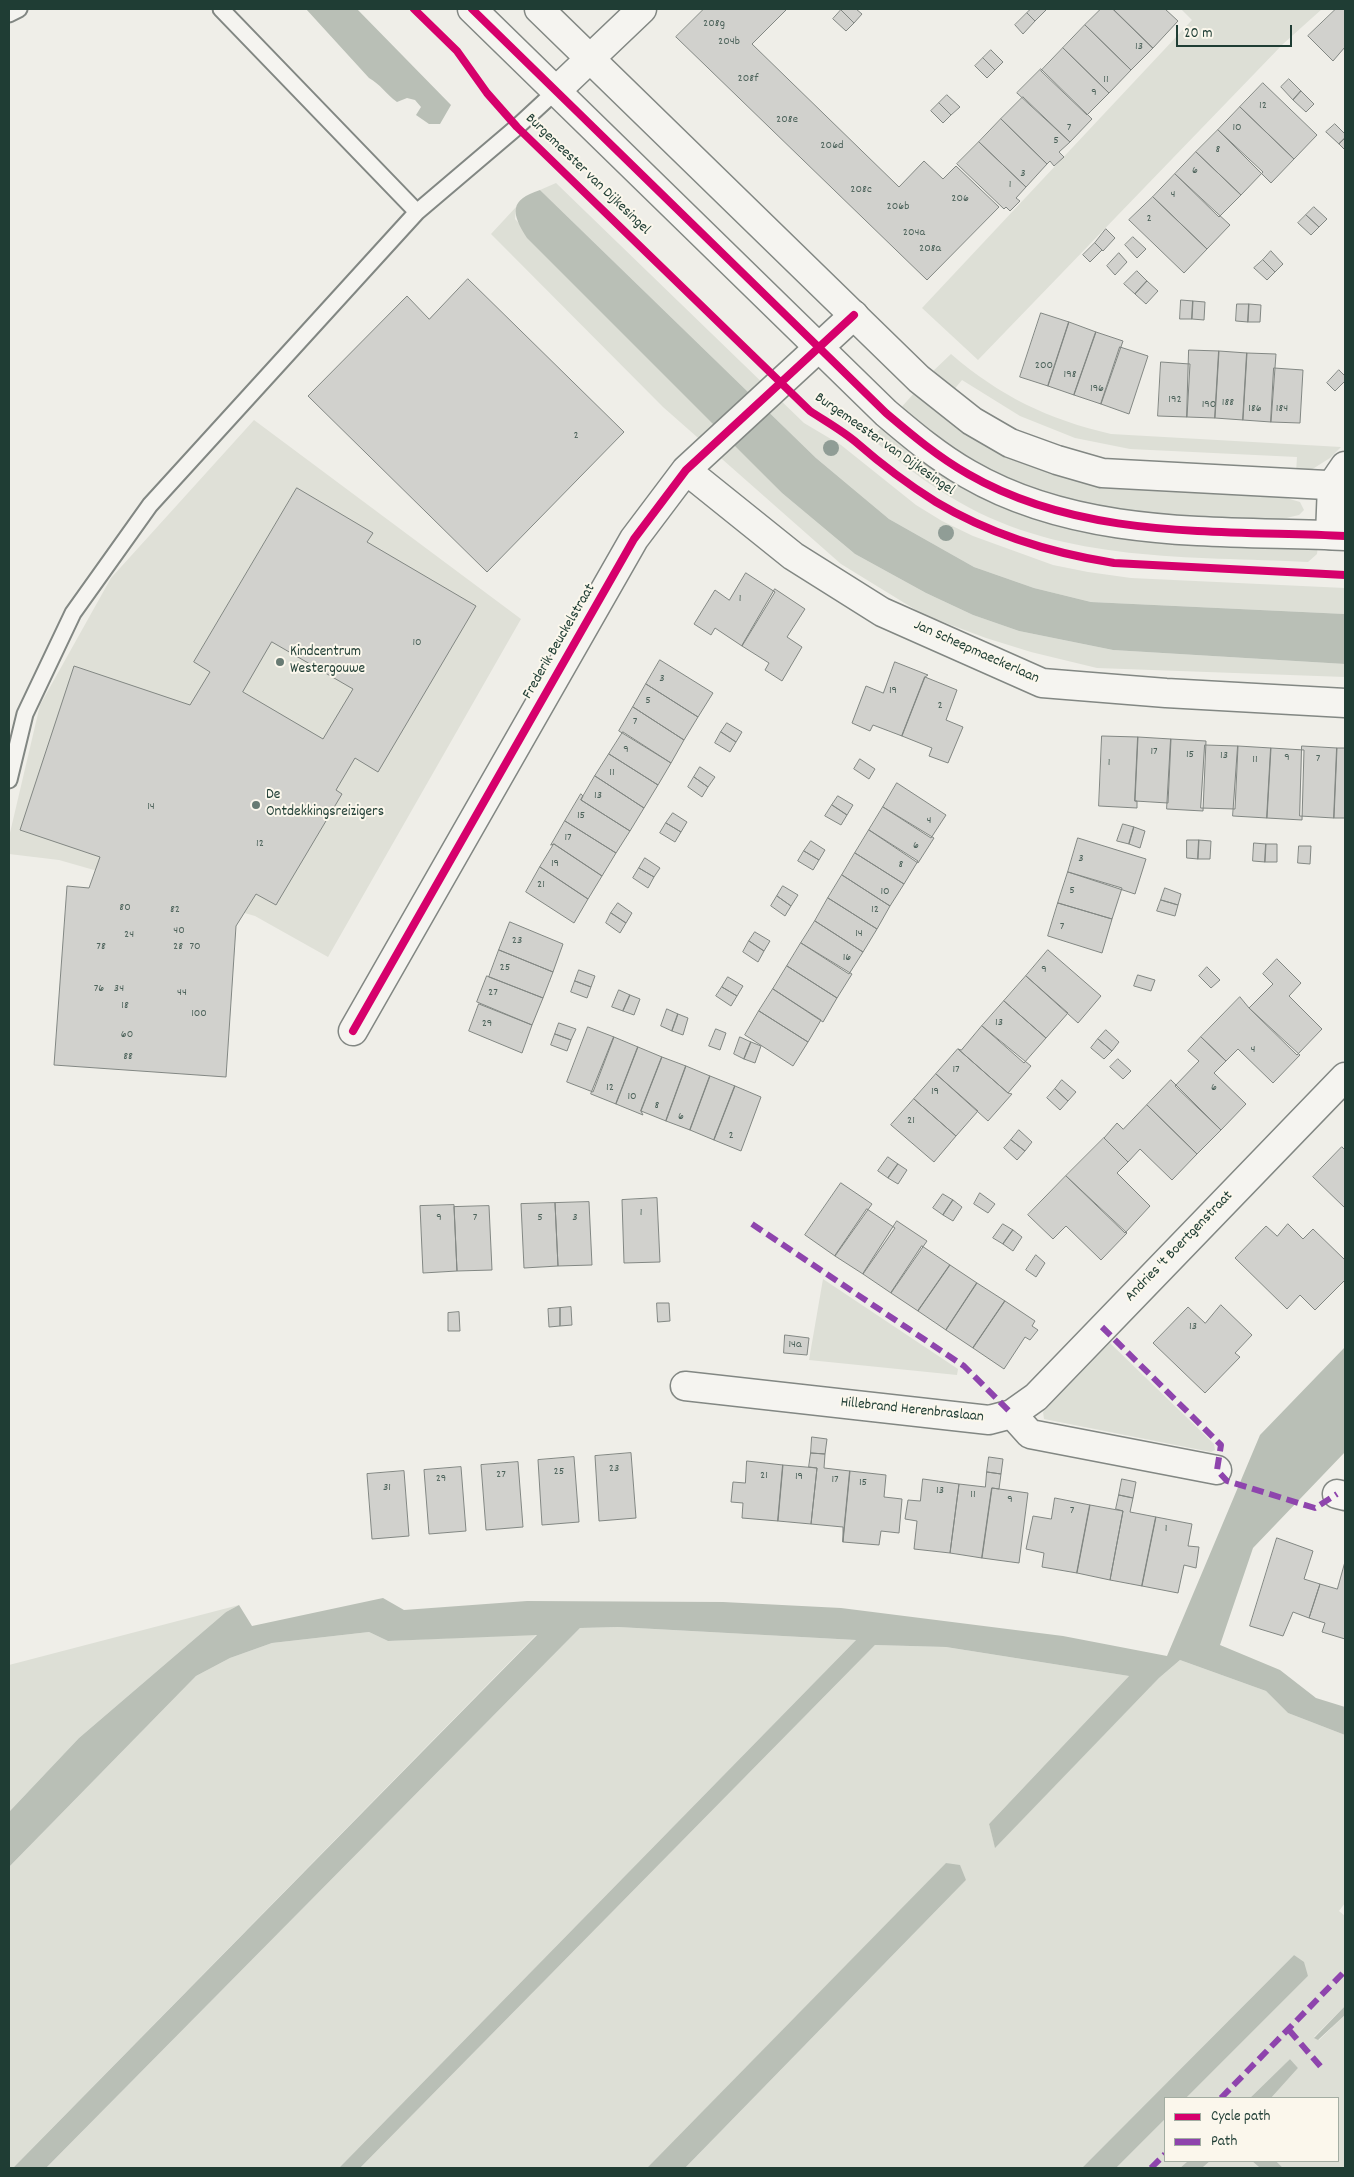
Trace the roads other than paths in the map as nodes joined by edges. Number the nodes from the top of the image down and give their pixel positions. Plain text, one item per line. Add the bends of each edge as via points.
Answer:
1 (19, 9) edge
2 (221, 9) edge
3 (472, 9) edge
4 (539, 9) edge
5 (642, 9) edge
6 (9, 14) edge
7 (591, 58) junction
8 (557, 90) junction
9 (417, 212) junction
10 (854, 315) junction
11 (818, 346) junction
12 (686, 470) junction
13 (1341, 479) edge
14 (1338, 536) edge
15 (1345, 704) edge
16 (9, 780) edge
17 (353, 1031) dead end
18 (1345, 1077) edge
19 (685, 1386) dead end
20 (1012, 1414) junction
21 (1217, 1470) dead end

1 - 6 lane
2 - 9 lane
3 - 8 street, Burgemeester van Dijkesingel
4 - 7 street
5 - 7 street
7 - 8 street
7 - 10 street
8 - 9 lane
8 - 11 street, Burgemeester van Dijkesingel
9 - 16 lane via 150,505 73,613 25,714
10 - 11 street, Frederik Beuckelstraat
10 - 13 street via 919,380 972,421 1010,443 1057,460 1102,473
11 - 12 street, Frederik Beuckelstraat
11 - 14 street, Burgemeester van Dijkesingel via 886,413 931,451 968,475 1044,508 1089,520 1136,526
12 - 15 street, Jan Scheepmaeckerlaan via 793,556 882,612 1042,683
12 - 17 street, Frederik Beuckelstraat via 634,539
13 - 14 street
18 - 20 street, Andries 't Boertgenstraat via 1036,1397
19 - 20 street, Hillebrand Herenbraslaan via 989,1420
20 - 21 street via 1030,1434

